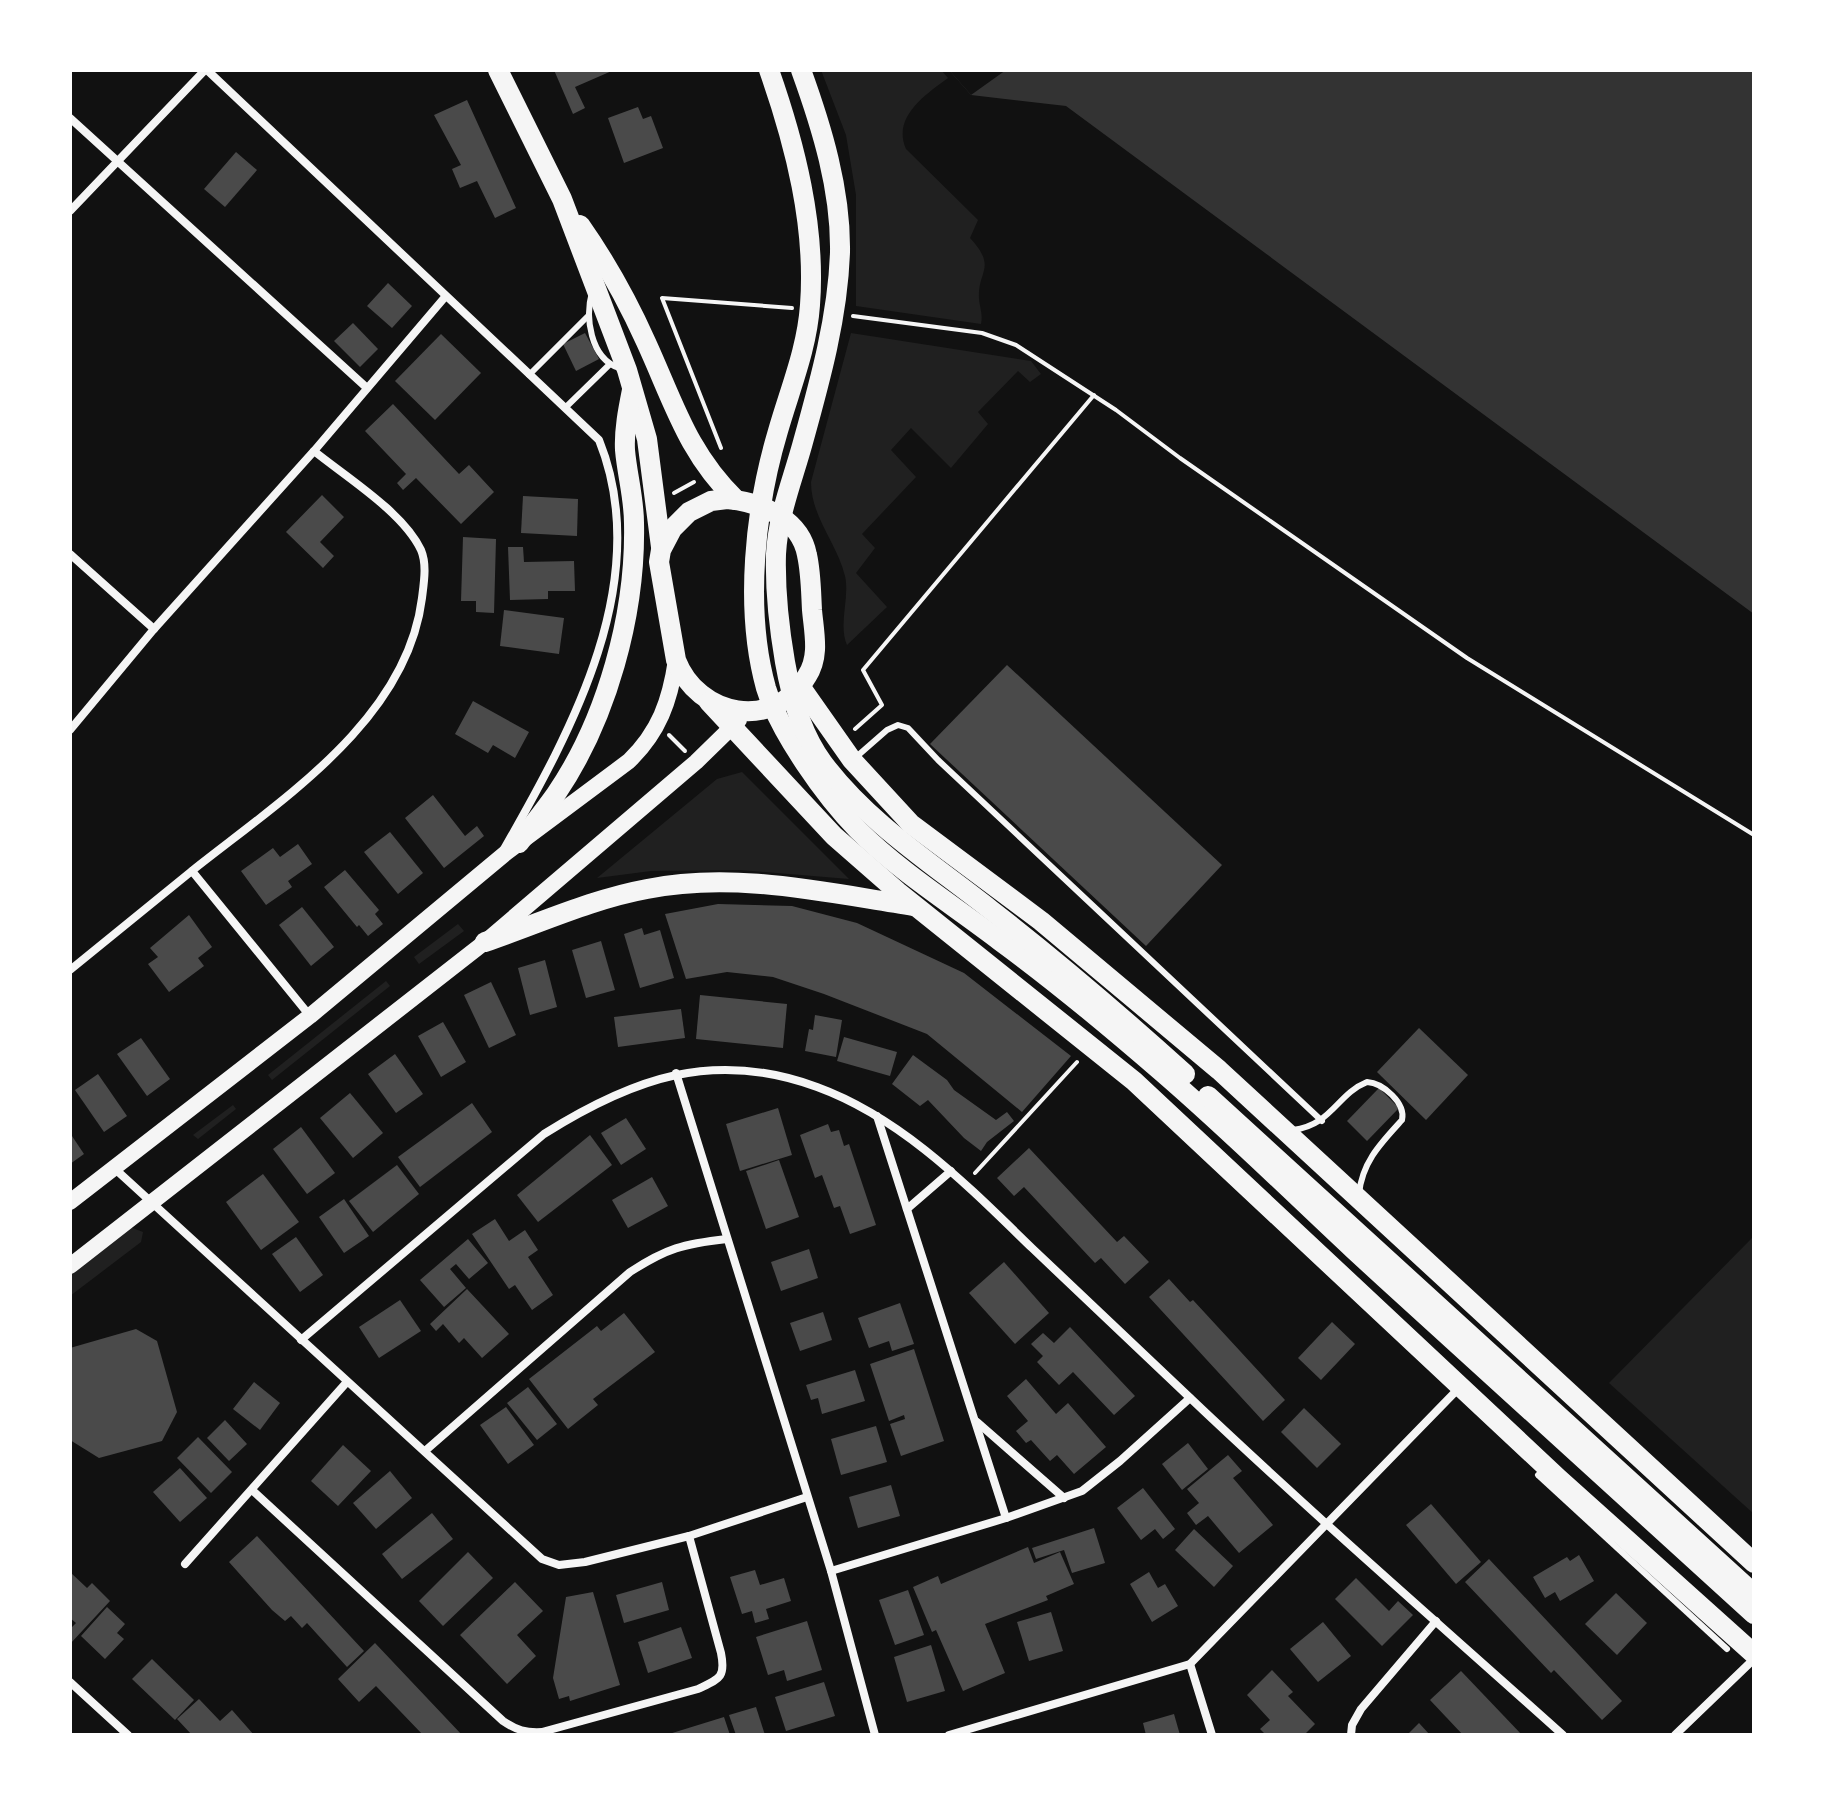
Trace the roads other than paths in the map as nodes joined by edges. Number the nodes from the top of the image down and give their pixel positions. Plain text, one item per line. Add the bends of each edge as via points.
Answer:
1 (206, 70) edge
2 (498, 70) edge
3 (769, 70) edge
4 (801, 70) edge
5 (70, 118) edge
6 (117, 162) junction
7 (562, 199) junction
8 (70, 211) edge
9 (593, 285) junction
10 (445, 297) junction
11 (587, 317) junction
12 (623, 373) junction
13 (529, 375) junction
14 (367, 388) junction
15 (565, 408) junction
16 (314, 451) junction
17 (736, 500) junction
18 (761, 505) junction
19 (781, 517) junction
20 (661, 550) junction
21 (70, 554) edge
22 (154, 629) junction
23 (676, 660) junction
24 (796, 690) junction
25 (709, 702) junction
26 (772, 706) junction
27 (748, 710) junction
28 (732, 727) junction
29 (70, 730) edge
30 (852, 760) junction
31 (519, 843) junction
32 (499, 859) junction
33 (192, 871) junction
34 (918, 907) junction
35 (485, 942) junction
36 (70, 970) edge
37 (310, 1016) junction
38 (676, 1073) junction
39 (877, 1115) junction
40 (1322, 1121) junction
41 (1285, 1130) junction
42 (113, 1168) junction
43 (951, 1171) junction
44 (1359, 1197) junction
45 (70, 1202) edge
46 (149, 1203) junction
47 (907, 1209) junction
48 (727, 1239) junction
49 (70, 1266) edge
50 (301, 1340) junction
51 (346, 1383) junction
52 (1461, 1386) junction
53 (1190, 1398) junction
54 (977, 1421) junction
55 (425, 1451) junction
56 (1538, 1475) dead end
57 (252, 1490) junction
58 (807, 1497) junction
59 (1064, 1498) junction
60 (1006, 1518) junction
61 (1328, 1525) junction
62 (689, 1536) junction
63 (1754, 1563) edge
64 (185, 1564) dead end
65 (831, 1571) junction
66 (1754, 1594) edge
67 (1754, 1614) edge
68 (1436, 1621) junction
69 (1711, 1624) junction
70 (1727, 1649) dead end
71 (1754, 1656) edge
72 (1190, 1664) junction
73 (70, 1682) edge
74 (128, 1735) edge
75 (875, 1735) edge
76 (949, 1735) edge
77 (1212, 1735) edge
78 (1351, 1735) edge
79 (1563, 1735) edge
80 (1675, 1735) edge

1 - 6 street
1 - 10 street
2 - 7 main road
3 - 18 main road via 797,167 812,273 806,338
4 - 19 main road via 835,187 840,254 832,325
5 - 6 street
6 - 8 street
6 - 14 street
7 - 9 main road
7 - 17 main road via 627,303 683,429 711,474
9 - 11 lane
9 - 12 main road
10 - 13 street
10 - 14 street
11 - 12 lane via 593,338
11 - 13 lane
12 - 15 lane
12 - 20 main road via 647,439
12 - 31 main road via 634,520 626,622 581,750
13 - 15 street
14 - 16 street
15 - 32 street via 599,440 609,464 617,498 617,569 583,698 557,757
16 - 22 street
16 - 33 street via 410,533 425,573 420,615 386,691 349,739 301,786
17 - 18 main road
17 - 20 main road via 711,501 689,512
18 - 19 main road
18 - 26 main road via 754,605
19 - 24 main road via 776,554 780,636
19 - 24 main road via 807,552 816,651 808,676
20 - 23 main road
21 - 22 street
22 - 29 street
23 - 25 main road via 688,684
23 - 31 main road via 672,690 641,749
24 - 26 main road
24 - 30 main road
24 - 66 main road via 821,760 869,814 1132,1026
25 - 27 main road
25 - 28 main road
26 - 27 main road
26 - 67 main road via 794,747 857,829 1049,977 1166,1076
27 - 28 main road
28 - 34 main road via 834,836
28 - 35 main road
30 - 40 lane via 887,730 908,728
30 - 41 main road via 911,824 1041,921
31 - 32 main road
32 - 37 main road
33 - 36 street
33 - 37 street
34 - 35 main road via 815,891 695,882 623,894
34 - 52 main road via 1134,1081
35 - 46 main road
37 - 42 main road
38 - 39 street via 731,1070 773,1075 815,1086
38 - 48 street
38 - 50 street via 621,1091 544,1134
39 - 43 street
39 - 47 street
40 - 41 lane
40 - 44 lane via 1367,1082 1379,1085 1403,1109 1402,1120 1366,1165
41 - 44 main road
42 - 45 main road
42 - 46 street
43 - 47 street
43 - 53 street
44 - 63 main road
46 - 49 main road
46 - 50 street
47 - 54 street
48 - 55 street via 658,1253 630,1272
48 - 58 street
50 - 51 street
51 - 55 street
51 - 57 street
52 - 61 street
52 - 69 main road
53 - 59 street via 1100,1479
53 - 61 street
54 - 59 street
54 - 60 street
55 - 62 street via 551,1563 585,1562
56 - 69 lane
57 - 62 street via 503,1721 529,1733 698,1689 722,1674
57 - 64 street
58 - 62 street
58 - 65 street
59 - 60 street
60 - 65 street
61 - 68 street
61 - 72 street
65 - 75 street
68 - 78 street via 1361,1709
68 - 79 street
69 - 70 lane
69 - 71 main road
71 - 80 street
72 - 76 street
72 - 77 street
73 - 74 street

